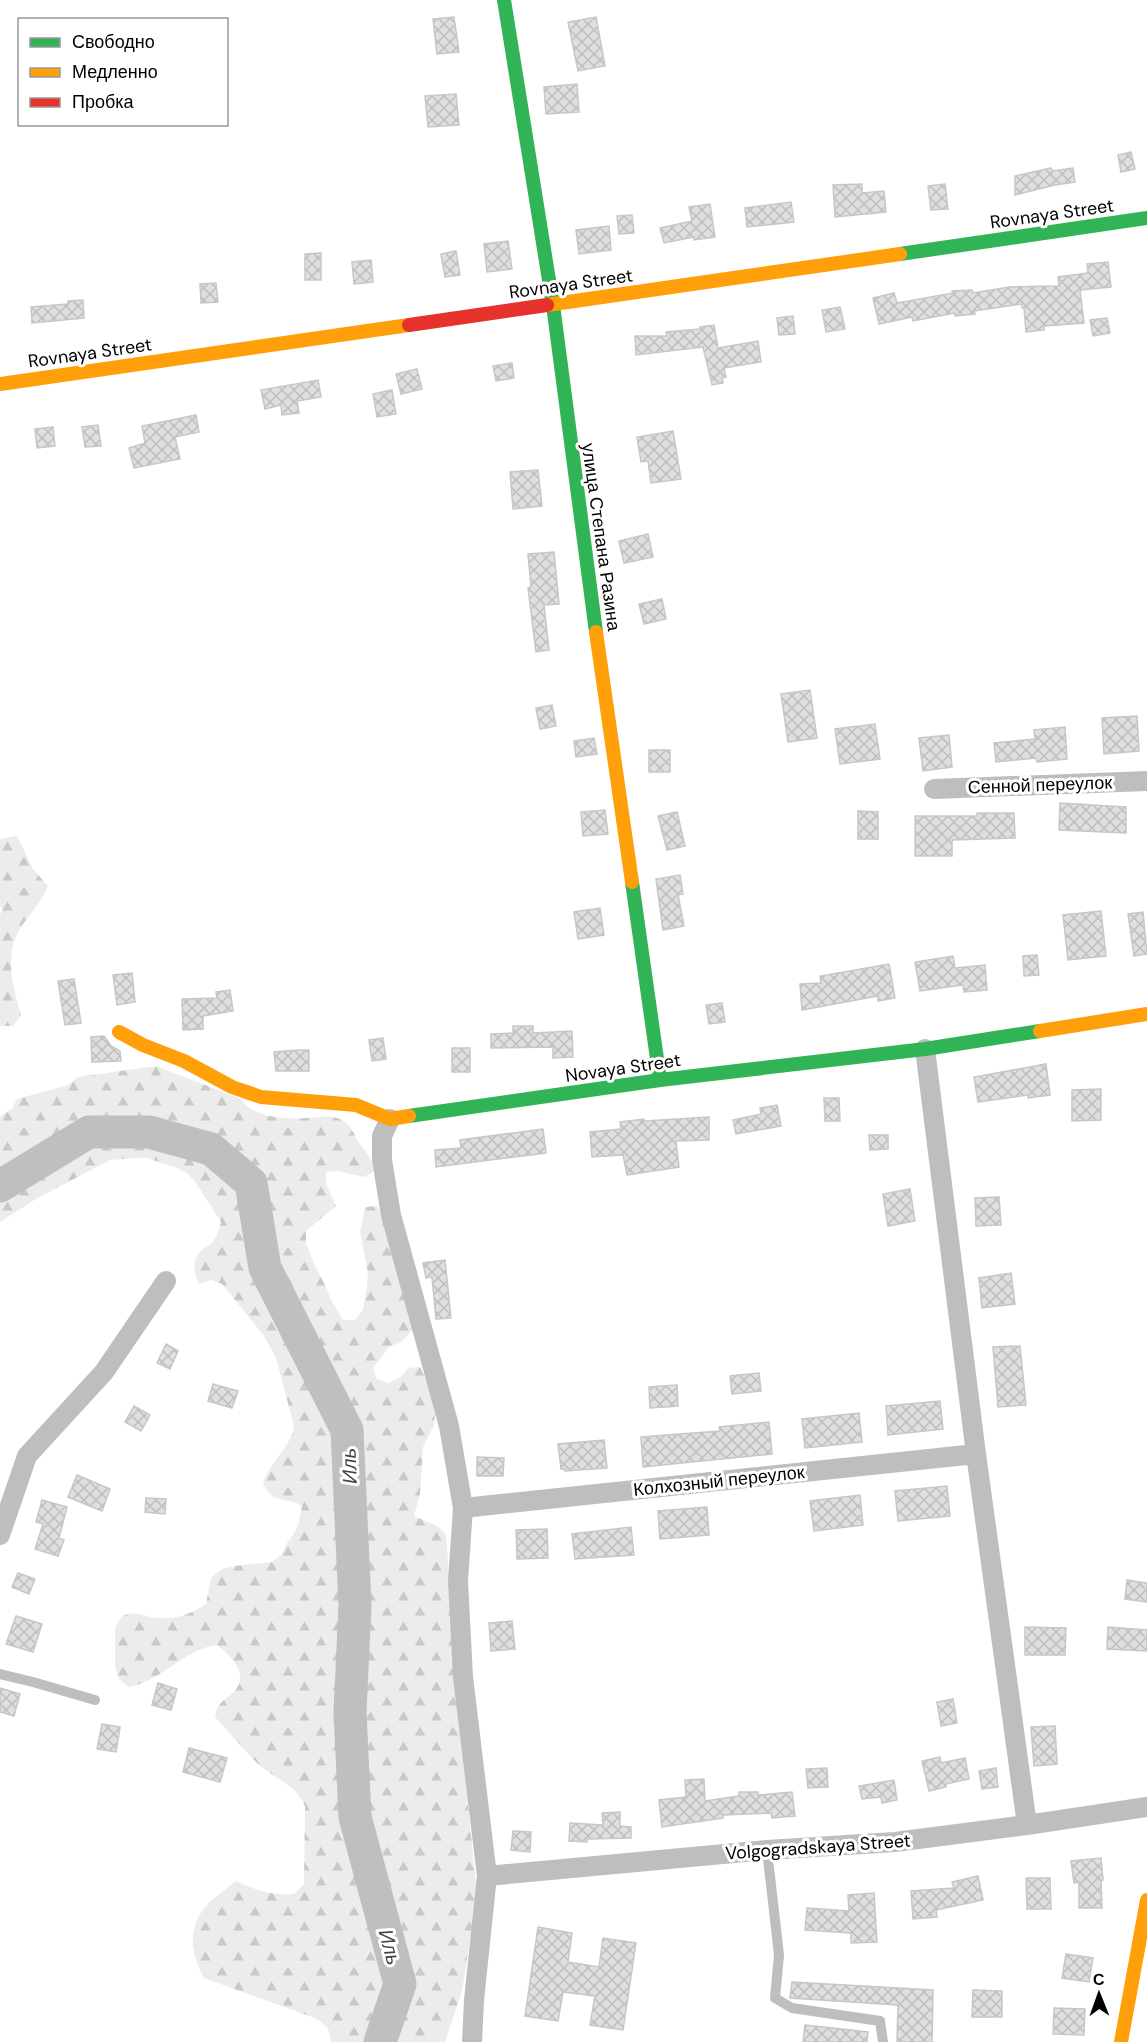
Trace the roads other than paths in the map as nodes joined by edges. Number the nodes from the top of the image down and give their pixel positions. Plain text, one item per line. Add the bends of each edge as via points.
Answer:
1 (504, 0) edge
2 (1147, 218) edge
3 (553, 305) junction
4 (0, 384) edge
5 (1147, 781) edge
6 (934, 789) dead end
7 (1147, 1014) edge
8 (119, 1032) dead end
9 (925, 1049) junction
10 (660, 1080) junction
11 (390, 1119) junction
12 (166, 1281) dead end
13 (976, 1454) junction
14 (463, 1508) junction
15 (0, 1534) edge
16 (0, 1674) edge
17 (95, 1700) dead end
18 (1147, 1807) edge
19 (1027, 1825) junction
20 (767, 1850) junction
21 (487, 1876) junction
22 (1147, 1900) edge
23 (472, 2042) edge
24 (883, 2042) edge
25 (1121, 2042) edge

1 - 3 street, улица Степана Разина
2 - 3 street, Rovnaya Street
3 - 4 street, Rovnaya Street
3 - 10 street, улица Степана Разина
5 - 6 street, Сенной переулок
7 - 9 street, Novaya Street
8 - 11 street via 261,1098 356,1105
9 - 10 street, Novaya Street
9 - 13 street
10 - 11 street, Novaya Street
11 - 14 street via 382,1136 382,1160 391,1215 449,1426
12 - 15 street via 104,1372 27,1456
13 - 14 street, Колхозный переулок
13 - 19 street
14 - 21 street via 458,1581 463,1677
16 - 17 lane
18 - 19 street, Volgogradskaya Street
19 - 20 street, Volgogradskaya Street via 895,1842
20 - 21 street, Volgogradskaya Street
20 - 24 lane via 779,1955 775,1998 792,2008 880,2021
21 - 23 street
22 - 25 street

